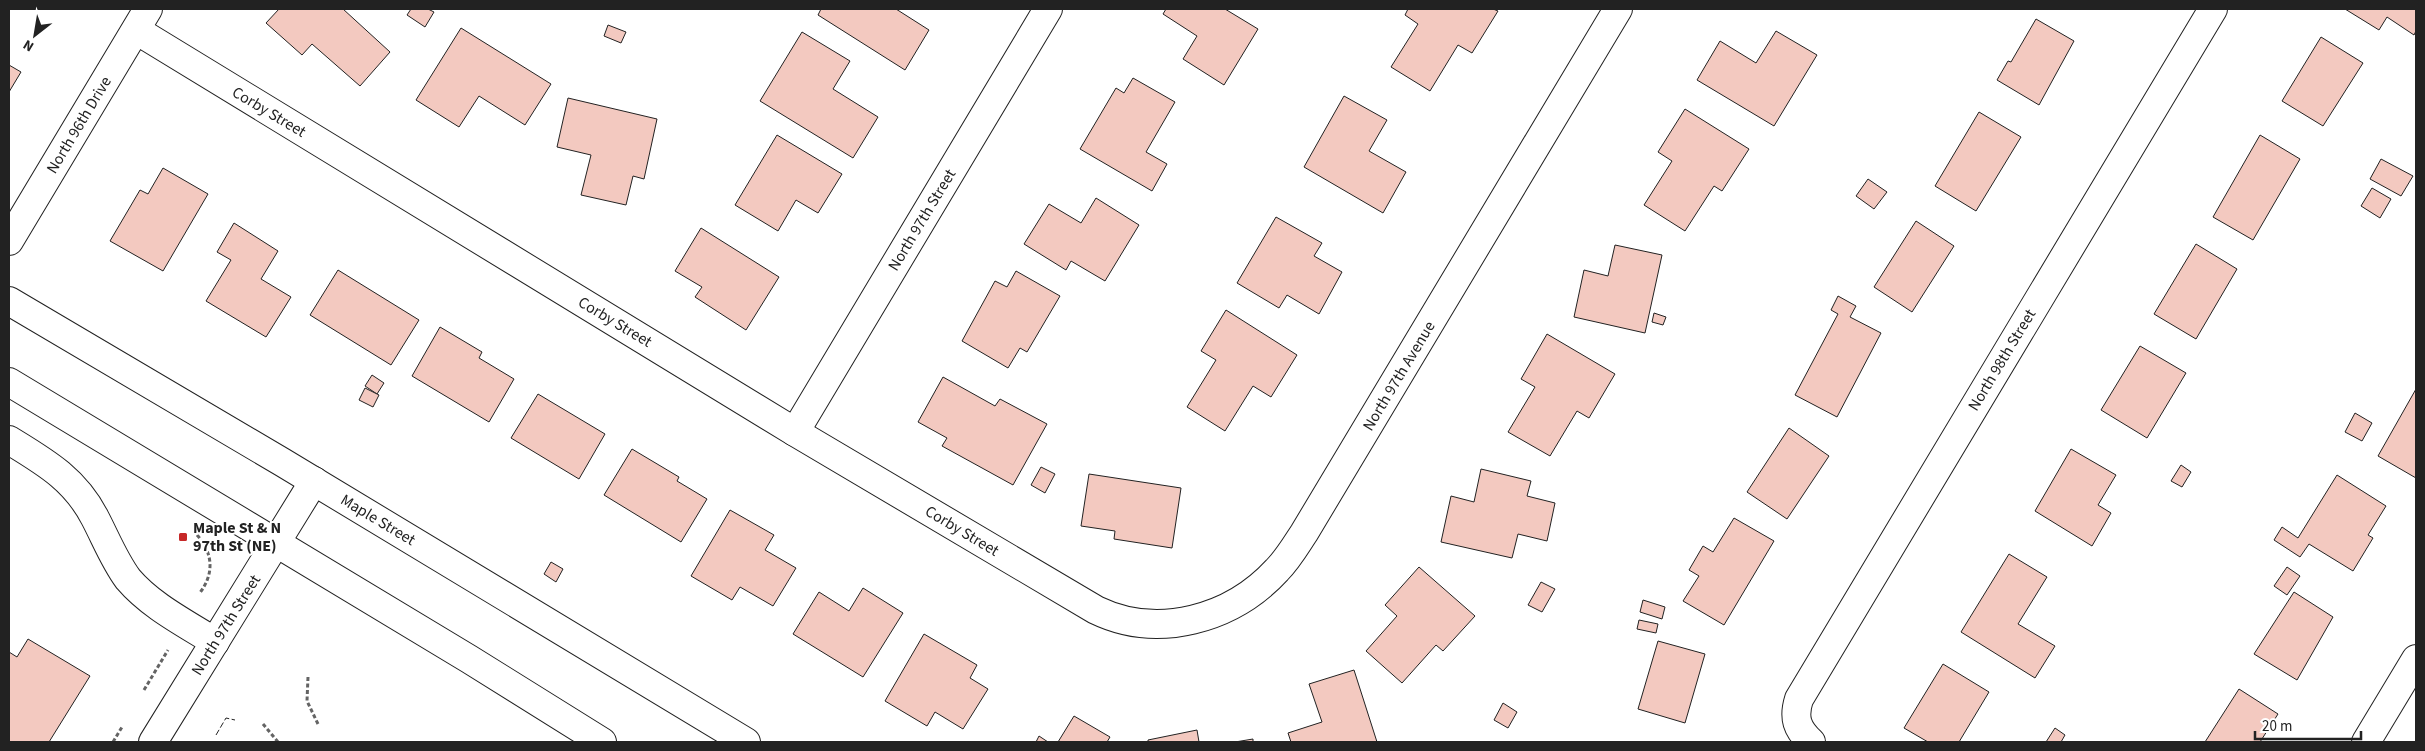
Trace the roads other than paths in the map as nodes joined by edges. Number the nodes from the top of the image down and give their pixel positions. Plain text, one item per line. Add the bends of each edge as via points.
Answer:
1 (1048, 9) edge
2 (1618, 9) edge
3 (2214, 9) edge
4 (142, 20) edge
5 (9, 241) edge
6 (9, 301) edge
7 (9, 382) edge
8 (796, 432) junction
9 (9, 440) edge
10 (314, 481) junction
11 (277, 544) junction
12 (1096, 610) joint
13 (214, 642) junction
14 (2416, 659) edge
15 (153, 742) edge
16 (602, 742) edge
17 (746, 742) edge
18 (1811, 742) edge
19 (2366, 742) edge

1 - 8 street, North 97th Street
2 - 12 street, North 97th Avenue via 1304,533 1278,570 1250,595 1217,614 1177,624 1144,624
3 - 18 street, North 98th Street via 1804,690 1795,713 1800,731
4 - 5 street, North 96th Drive
4 - 8 street, Corby Street
6 - 10 street, Maple Street
7 - 11 street
8 - 12 street, Corby Street
9 - 13 street via 72,483 95,518 113,556 138,589 168,614
10 - 11 street, North 97th Street
10 - 17 street, Maple Street
11 - 13 street, North 97th Street
11 - 16 street
13 - 15 street, North 97th Street
14 - 19 street

